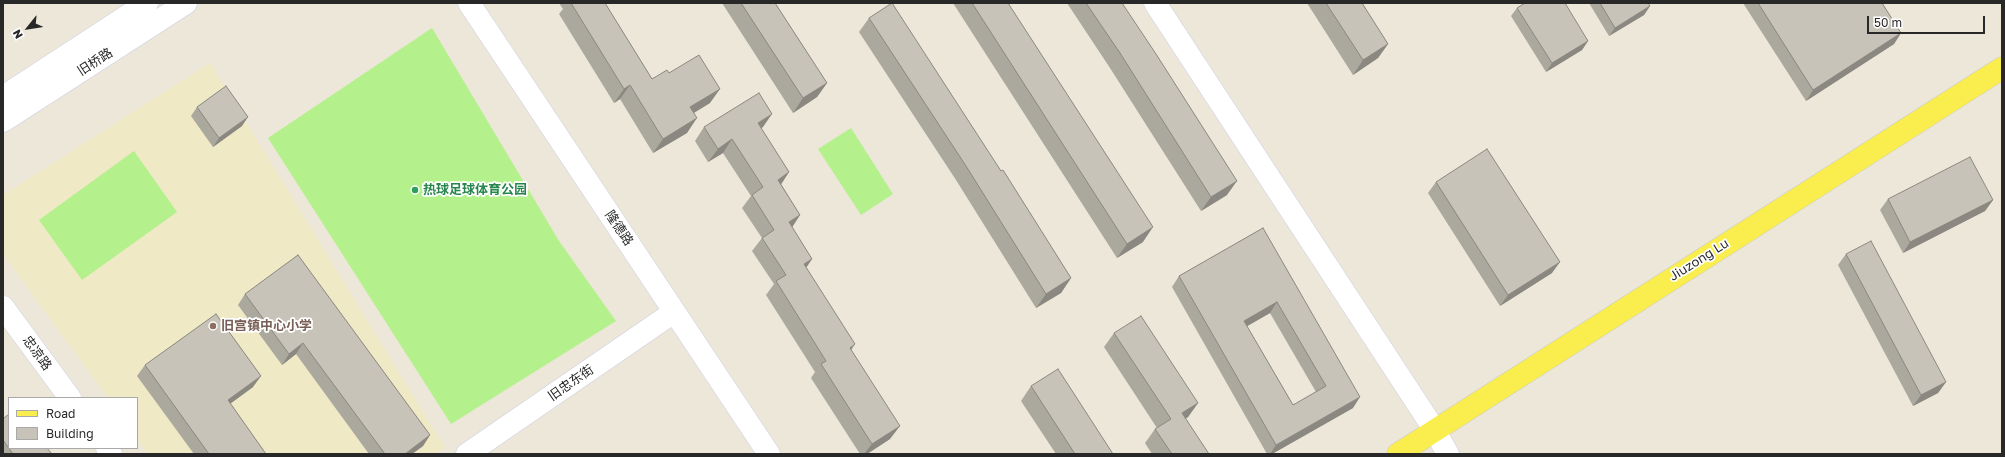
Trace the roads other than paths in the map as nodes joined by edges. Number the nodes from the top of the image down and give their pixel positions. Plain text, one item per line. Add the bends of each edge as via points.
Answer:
1 (147, 3) edge
2 (186, 3) edge
3 (470, 3) edge
4 (1155, 3) edge
5 (2002, 68) edge
6 (3, 97) edge
7 (3, 121) edge
8 (3, 307) edge
9 (674, 312) junction
10 (69, 397) edge
11 (1434, 429) junction
12 (468, 454) edge
13 (769, 454) edge
14 (1398, 454) edge
15 (1448, 454) edge

1 - 6 street, 旧桥路
2 - 7 street, 旧桥路
3 - 9 street, 隆德路
4 - 11 street
5 - 11 main road, Jiuzong Lu
8 - 10 street, 忠凉路
9 - 12 street, 旧忠东街
9 - 13 street, 隆德路
11 - 14 main road, Jiuzong Lu
11 - 15 street

